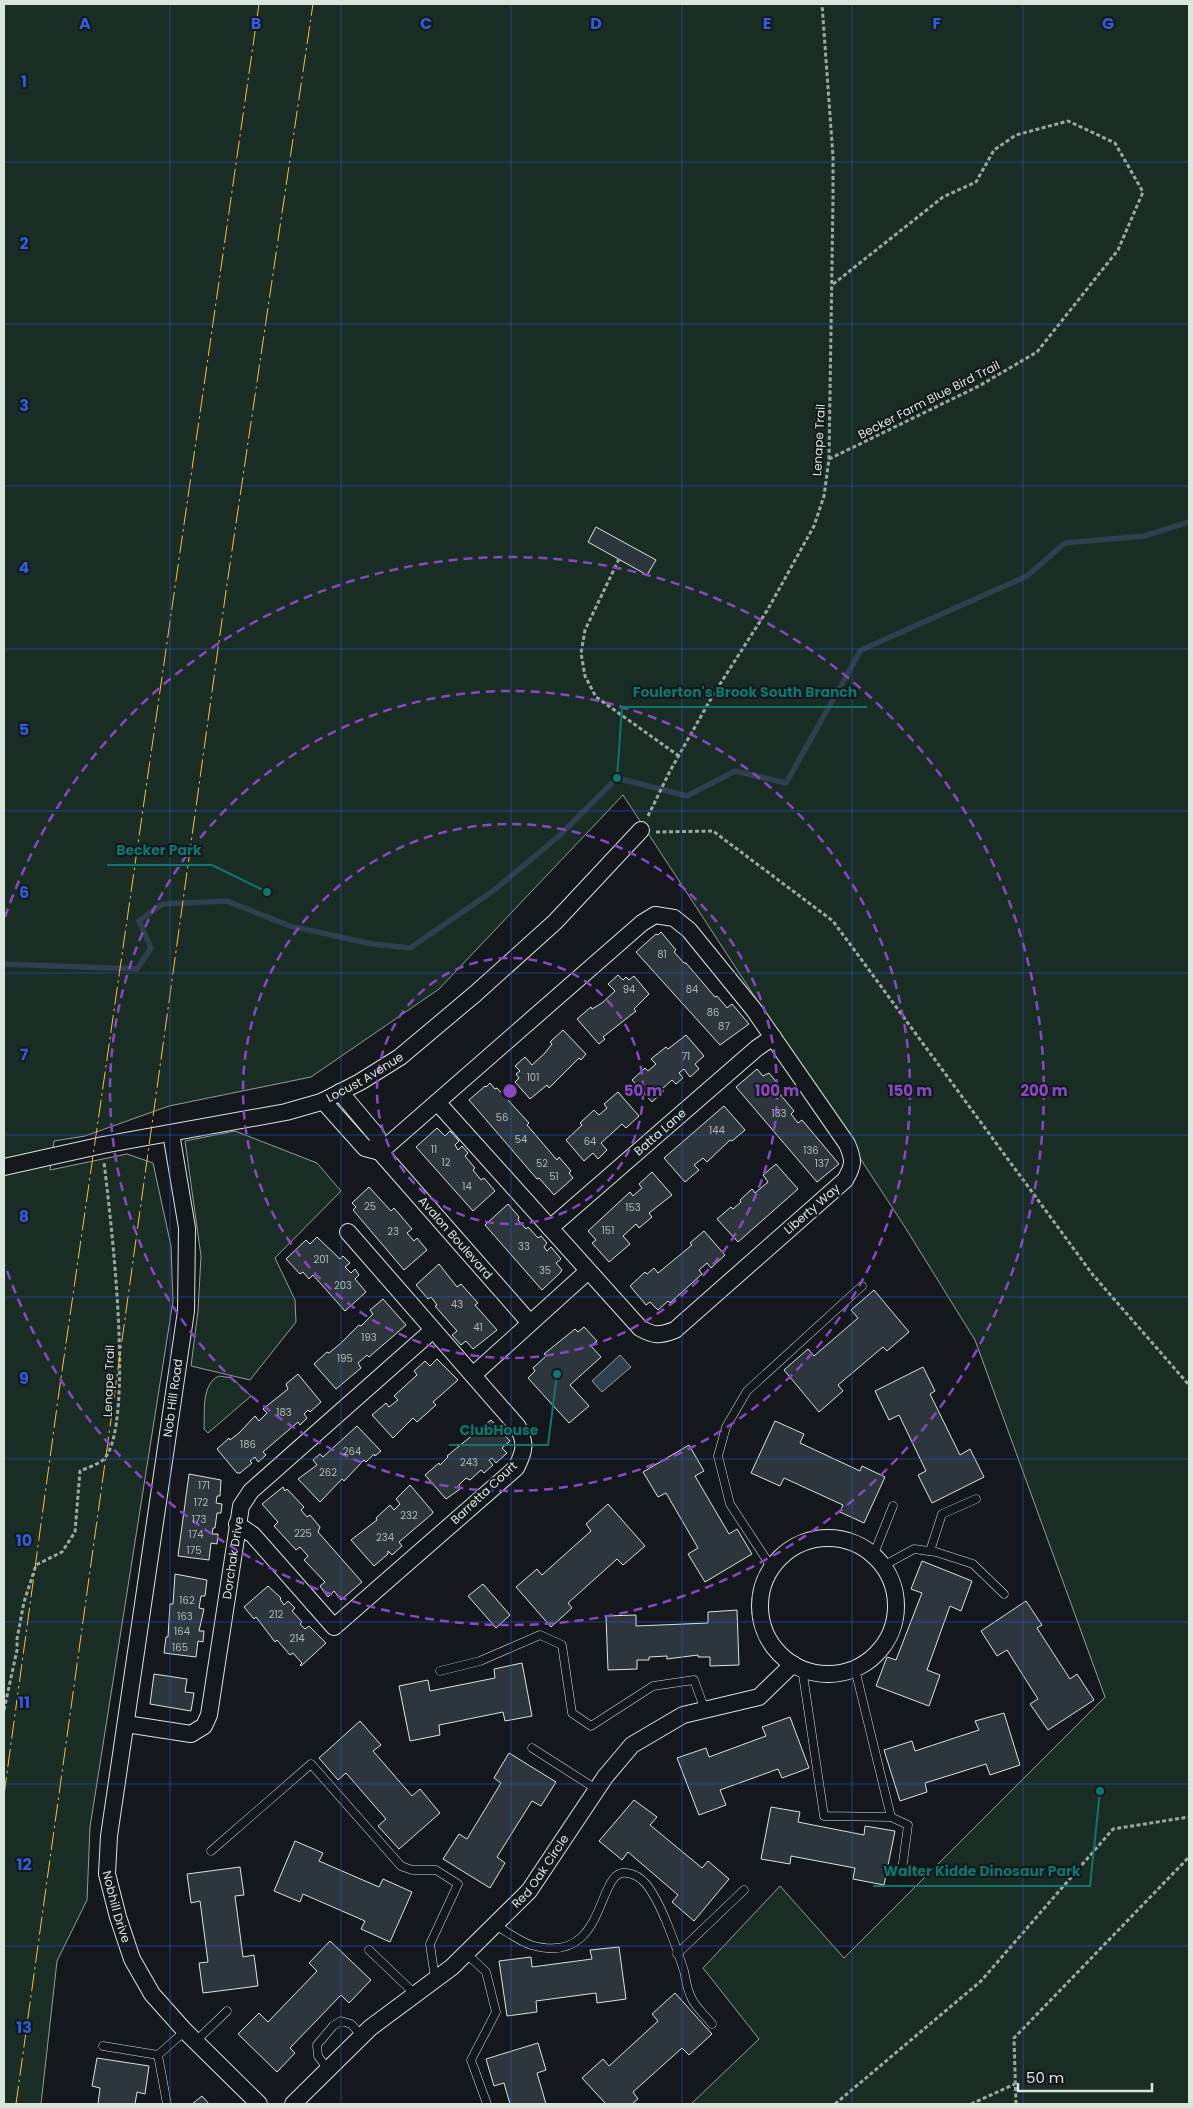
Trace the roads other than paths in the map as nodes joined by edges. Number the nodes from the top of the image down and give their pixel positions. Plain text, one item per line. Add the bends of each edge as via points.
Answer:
1 (640, 831) road end
2 (773, 1037) junction
3 (340, 1092) junction
4 (323, 1101) junction
5 (437, 1102) junction
6 (171, 1133) junction
7 (380, 1152) junction
8 (4, 1167) edge
9 (550, 1228) junction
10 (348, 1232) dead end
11 (588, 1271) junction
12 (862, 1286) dead end
13 (530, 1323) junction
14 (433, 1330) junction
15 (473, 1375) junction
16 (976, 1499) dead end
17 (894, 1506) dead end
18 (237, 1524) junction
19 (930, 1551) junction
20 (878, 1561) junction
21 (772, 1568) junction
22 (1004, 1594) dead end
23 (134, 1662) joint
24 (797, 1666) junction
25 (855, 1669) junction
26 (440, 1671) dead end
27 (705, 1710) junction
28 (126, 1724) junction
29 (532, 1748) dead end
30 (596, 1790) junction
31 (891, 1817) junction
32 (211, 1851) dead end
33 (902, 1870) dead end
34 (744, 1890) dead end
35 (494, 1925) junction
36 (369, 1950) dead end
37 (466, 1953) junction
38 (677, 1954) junction
39 (435, 1979) junction
40 (415, 1994) junction
41 (227, 2011) dead end
42 (712, 2024) dead end
43 (190, 2036) junction
44 (362, 2036) junction
45 (103, 2046) dead end
46 (158, 2055) junction
47 (329, 2071) junction
48 (167, 2104) edge
49 (259, 2104) edge
50 (293, 2104) edge
51 (487, 2104) edge

1 - 3 street, Locust Avenue via 555,922 475,994 400,1057
2 - 5 street, Liberty Way via 689,930 674,918 656,915 642,923
2 - 9 street, Batta Lane
2 - 11 street, Liberty Way via 847,1144 852,1169 845,1180 674,1330 663,1334 652,1335 640,1328
3 - 4 street, Locust Avenue
3 - 7 street, Avalon Boulevard via 377,1136
4 - 6 street, Locust Avenue via 286,1112
4 - 7 street, Avalon Boulevard via 364,1148
5 - 7 street, Liberty Way
5 - 9 street, Liberty Way
6 - 8 street, Locust Avenue
6 - 23 street, Nob Hill Road via 187,1228 186,1311
7 - 13 street, Avalon Boulevard
9 - 11 street, Liberty Way
10 - 14 street, Barretta Court
11 - 13 street
12 - 21 lane via 747,1391 726,1427 718,1456 730,1504
13 - 15 street
14 - 15 street, Barretta Court
14 - 18 street, Dorchak Drive via 251,1492 241,1506
15 - 18 street, Barretta Court via 518,1426 525,1440 516,1468 334,1627 253,1535
16 - 19 lane via 942,1514
17 - 20 lane
18 - 28 street, Dorchak Drive via 209,1715 204,1726 190,1734
19 - 20 lane via 914,1549
19 - 22 lane via 973,1564
20 - 21 street via 862,1547 840,1538 817,1538 794,1546
20 - 25 street via 891,1578 896,1599 895,1621 887,1641 873,1657
21 - 24 street via 764,1582 760,1605 764,1628 775,1649
23 - 28 street, Nobhill Drive
24 - 25 street via 834,1674
24 - 27 street, Red Oak Circle via 759,1697
24 - 31 lane via 824,1816
25 - 31 lane
26 - 27 lane via 480,1661 540,1635 562,1645 572,1713 591,1726 653,1686 694,1680
27 - 30 street, Red Oak Circle via 683,1715 632,1745
28 - 43 street, Nobhill Drive via 109,1836 107,1874 132,1959 152,1994
29 - 30 lane
30 - 35 street, Red Oak Circle via 529,1891
31 - 33 lane via 908,1825
32 - 39 lane via 311,1764 401,1866 412,1870 436,1870 458,1884 430,1944
34 - 38 lane
35 - 37 street, Red Oak Circle
35 - 38 lane via 529,1944 549,1949 572,1945 588,1931 603,1903 607,1887 617,1874 623,1872 634,1874 646,1884 658,1904
36 - 40 lane
37 - 39 street, Red Oak Circle
37 - 51 lane via 486,1972 496,2012 471,2060
38 - 42 lane via 691,1999
39 - 40 street, Red Oak Circle
40 - 44 street, Red Oak Circle
41 - 43 lane
43 - 46 lane
43 - 49 street, Nobhill Drive
44 - 47 street, Red Oak Circle
44 - 47 lane via 351,2024 341,2021 333,2026 317,2045 318,2056
45 - 46 lane
46 - 48 lane
47 - 50 street, Red Oak Circle

